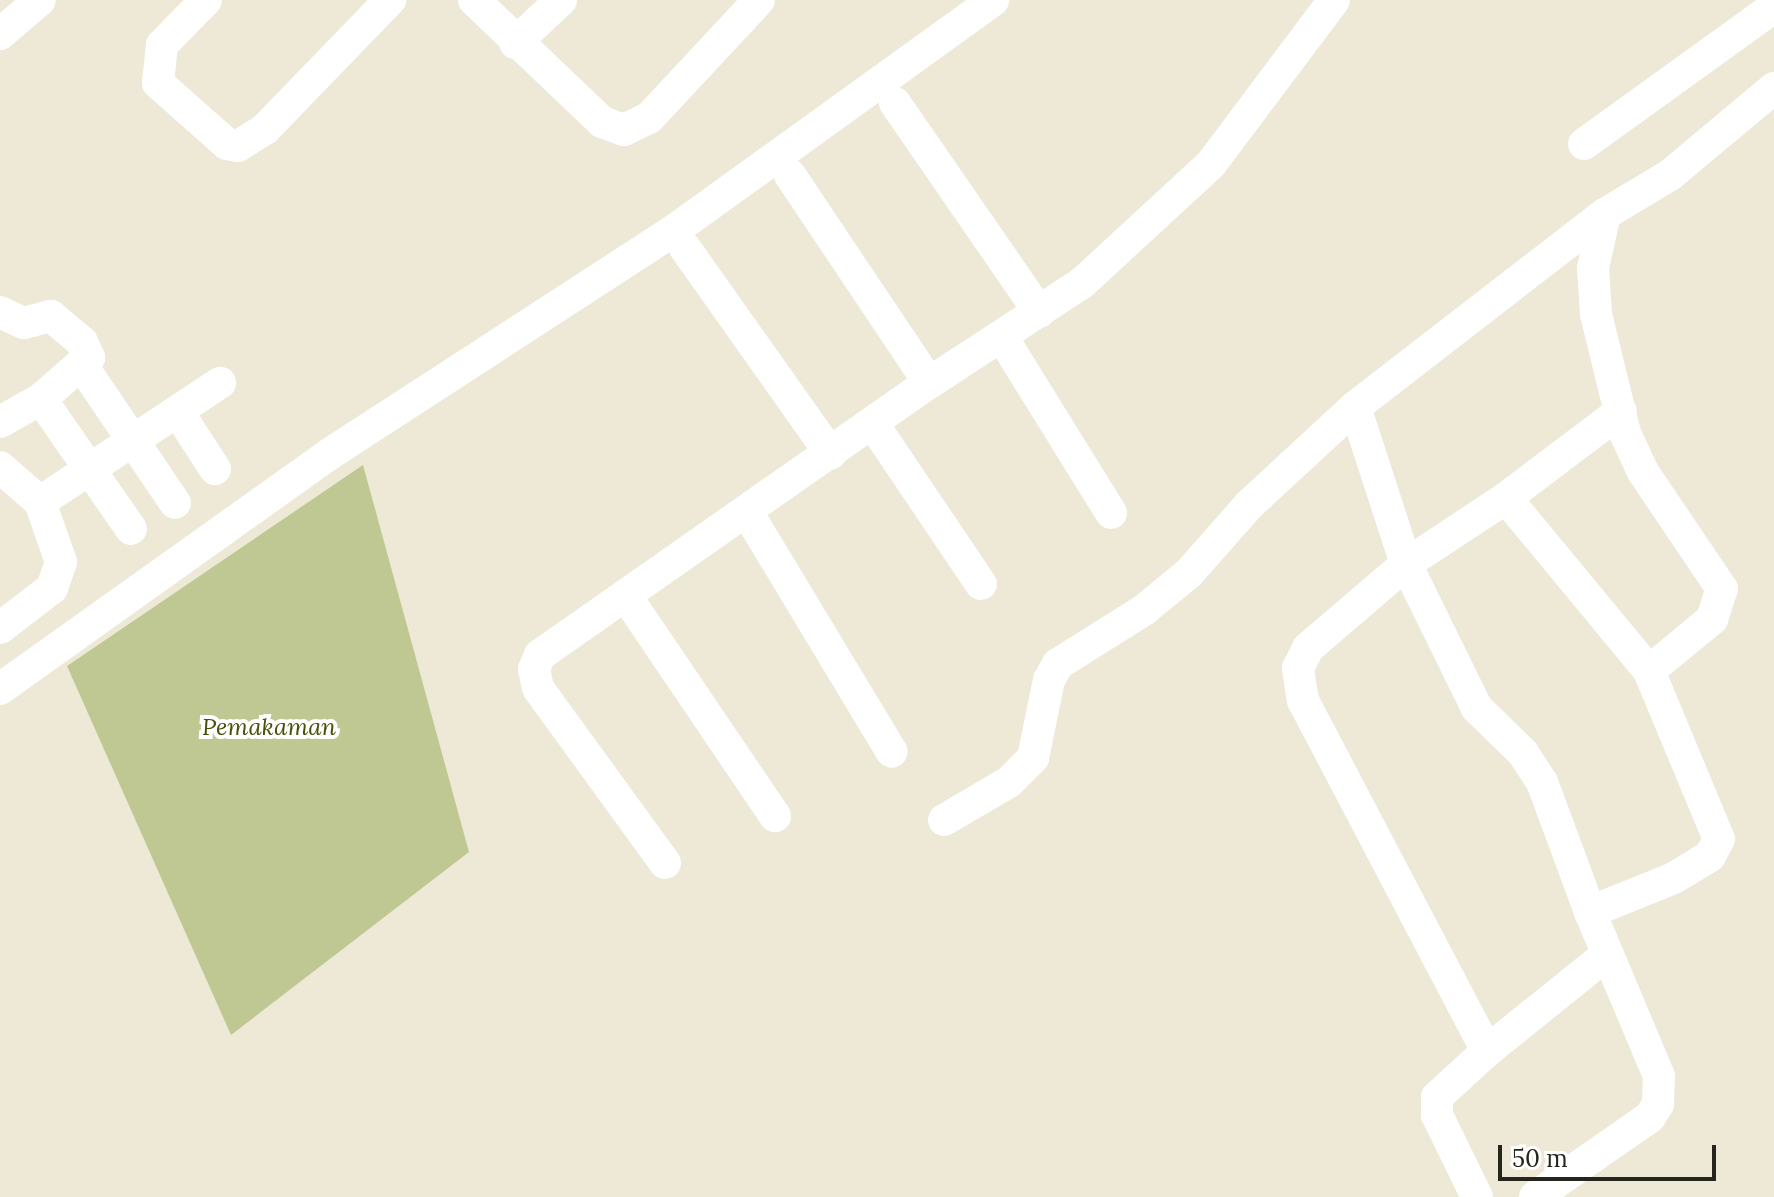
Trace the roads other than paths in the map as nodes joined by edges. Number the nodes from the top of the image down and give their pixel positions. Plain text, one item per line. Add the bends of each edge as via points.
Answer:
1 (40, 0) edge
2 (206, 0) edge
3 (390, 0) edge
4 (474, 0) edge
5 (561, 0) edge
6 (759, 0) edge
7 (993, 0) edge
8 (1334, 0) edge
9 (1774, 3) edge
10 (0, 34) edge
11 (515, 43) junction
12 (1774, 88) edge
13 (895, 103) dead end
14 (1584, 144) dead end
15 (790, 175) dead end
16 (1605, 214) junction
17 (685, 248) dead end
18 (0, 312) edge
19 (1039, 312) junction
20 (1002, 337) junction
21 (83, 367) junction
22 (220, 383) dead end
23 (929, 383) junction
24 (41, 399) junction
25 (1355, 407) junction
26 (1621, 411) junction
27 (178, 412) junction
28 (0, 422) edge
29 (873, 424) junction
30 (134, 440) junction
31 (831, 454) junction
32 (0, 467) edge
33 (215, 469) dead end
34 (89, 471) junction
35 (1506, 498) junction
36 (40, 502) junction
37 (175, 503) dead end
38 (747, 512) junction
39 (1111, 513) dead end
40 (131, 529) dead end
41 (1406, 564) junction
42 (981, 584) dead end
43 (626, 596) junction
44 (0, 628) edge
45 (1649, 671) junction
46 (0, 689) edge
47 (892, 752) dead end
48 (775, 816) dead end
49 (944, 820) dead end
50 (665, 863) dead end
51 (1590, 912) junction
52 (1605, 956) junction
53 (1487, 1051) junction
54 (1477, 1197) edge
55 (1535, 1197) edge

1 - 10 street
2 - 3 street via 162,45 158,83 227,144 238,146 265,129
4 - 11 street
5 - 11 street
6 - 11 street via 649,118 631,130 602,122
7 - 46 street via 676,229 328,455
8 - 19 street via 1211,164 1082,283
9 - 14 street
12 - 16 street via 1670,175
13 - 19 street
15 - 23 street
16 - 25 street
16 - 26 street via 1593,268 1596,314
17 - 31 street
18 - 21 street via 24,323 43,315 55,319 87,348
19 - 20 street
20 - 23 street
20 - 39 street
21 - 24 street
21 - 30 street
22 - 27 street
23 - 29 street
24 - 28 street
24 - 34 street
25 - 41 street
25 - 49 street via 1249,505 1189,573 1144,610 1058,664 1049,680 1033,758 1009,782
26 - 35 street
26 - 45 street via 1643,472 1722,589 1712,619
27 - 30 street
27 - 33 street
29 - 31 street
29 - 42 street
30 - 34 street
30 - 37 street
31 - 38 street
32 - 36 street
34 - 36 street
34 - 40 street
35 - 41 street
35 - 45 street
36 - 44 street via 60,572 52,588
38 - 43 street
38 - 47 street
41 - 51 street via 1477,708 1523,753 1542,782
41 - 53 street via 1308,648 1298,681 1303,701
43 - 48 street
43 - 50 street via 546,649 534,665 534,679
45 - 51 street via 1719,845 1674,878
51 - 52 street
52 - 53 street
52 - 55 street via 1659,1076 1658,1104 1650,1117
53 - 54 street via 1440,1094 1435,1106

